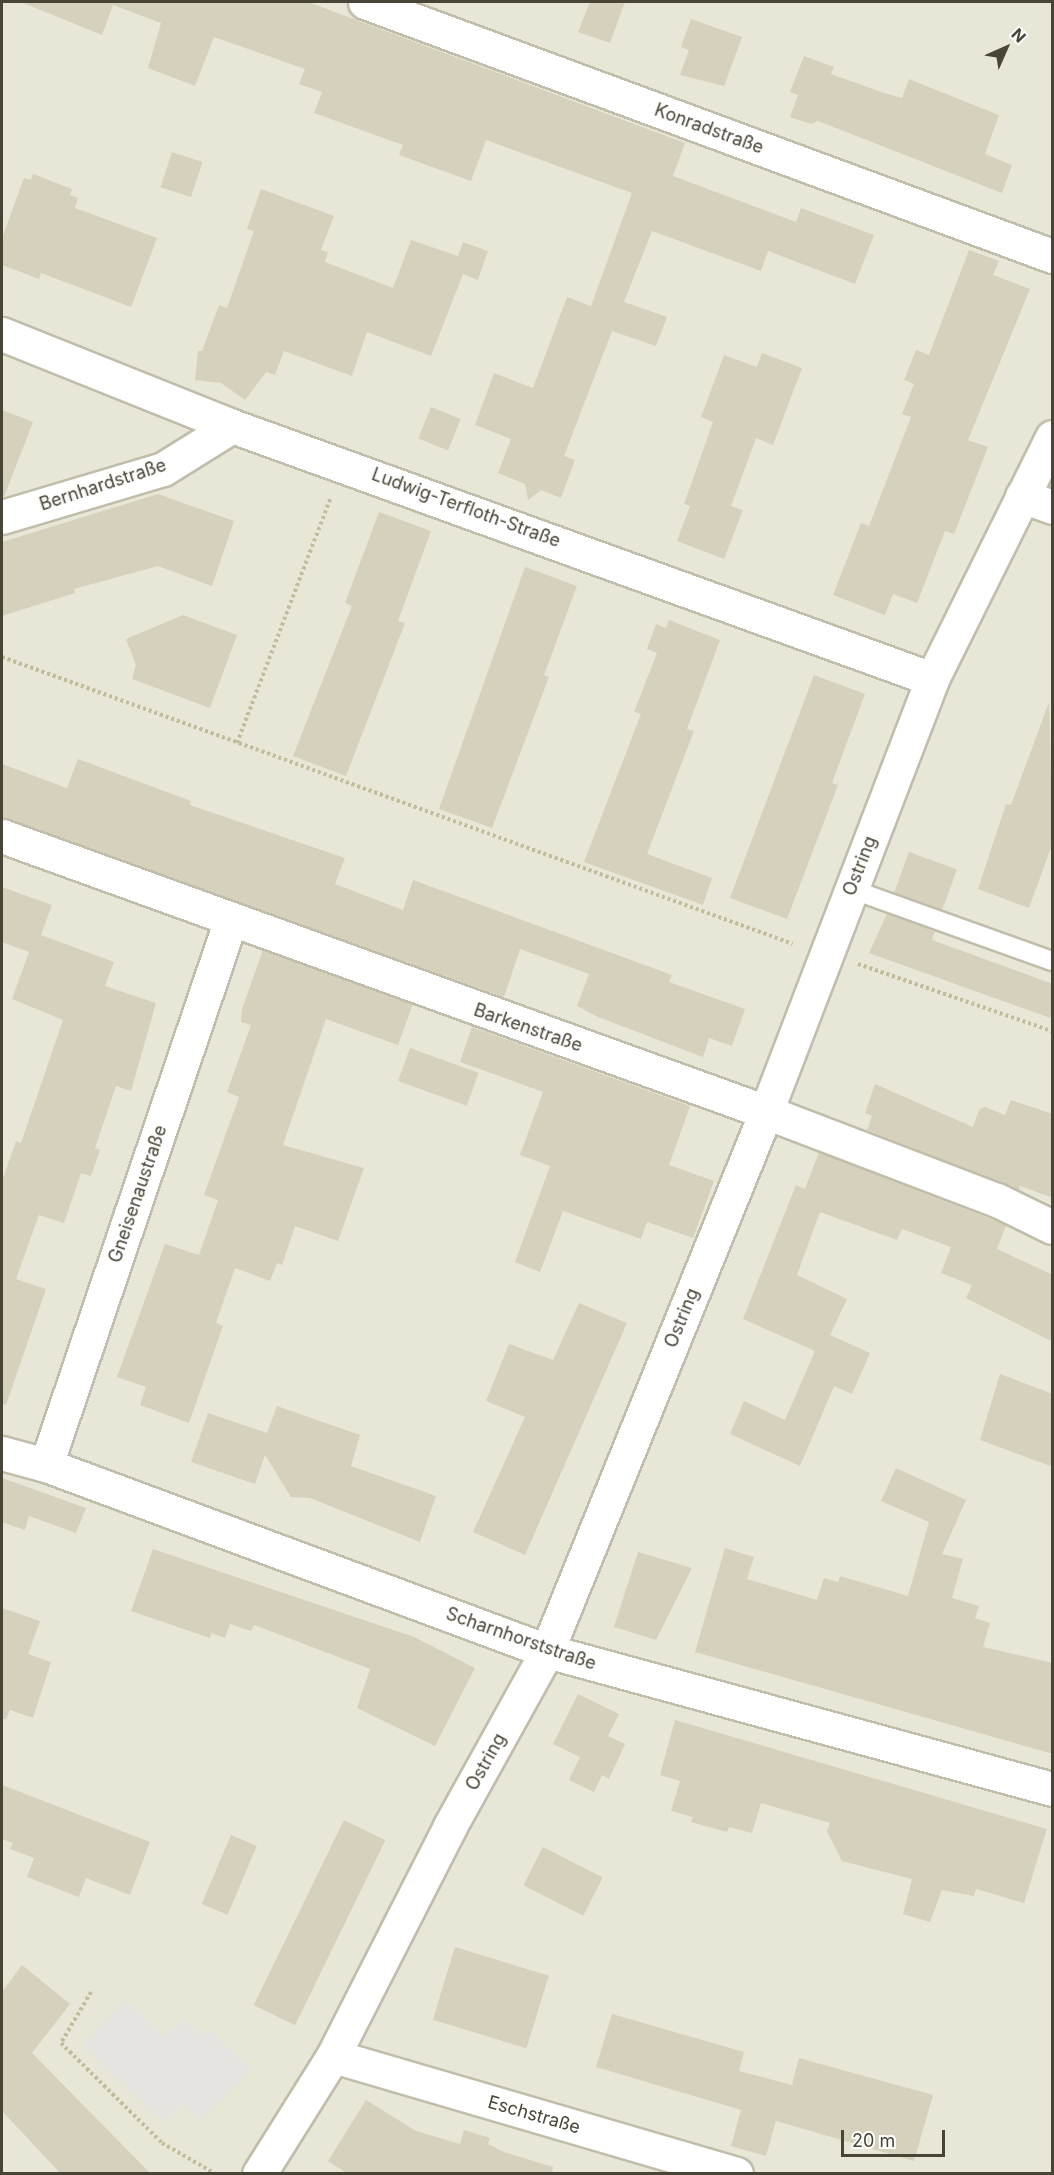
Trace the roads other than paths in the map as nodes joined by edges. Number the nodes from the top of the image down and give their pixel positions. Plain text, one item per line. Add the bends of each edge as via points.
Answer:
1 (365, 2) edge
2 (1053, 256) edge
3 (2, 334) edge
4 (232, 426) junction
5 (1053, 437) edge
6 (1022, 496) junction
7 (1053, 507) edge
8 (2, 517) edge
9 (932, 679) junction
10 (2, 837) edge
11 (851, 889) junction
12 (230, 922) junction
13 (1053, 961) edge
14 (766, 1112) junction
15 (1053, 1227) edge
16 (2, 1453) edge
17 (46, 1465) junction
18 (547, 1652) junction
19 (1053, 1790) edge
20 (333, 2056) junction
21 (260, 2174) edge
22 (736, 2174) edge

1 - 2 street, Konradstraße
3 - 4 street, Ludwig-Terfloth-Straße
4 - 8 street, Bernhardstraße via 163,469
4 - 9 street, Ludwig-Terfloth-Straße
5 - 6 street, Ostring
6 - 7 street
6 - 9 street, Ostring
9 - 11 street, Ostring
10 - 12 street, Barkenstraße
11 - 13 lane
11 - 14 street, Ostring
12 - 14 street, Barkenstraße
12 - 17 street, Gneisenaustraße
14 - 15 street, Barkenstraße via 997,1200
14 - 18 street, Ostring
16 - 17 street, Scharnhorststraße
17 - 18 street, Scharnhorststraße
18 - 19 street, Scharnhorststraße
18 - 20 street, Ostring via 450,1826
20 - 21 street, Ostring
20 - 22 street, Eschstraße

